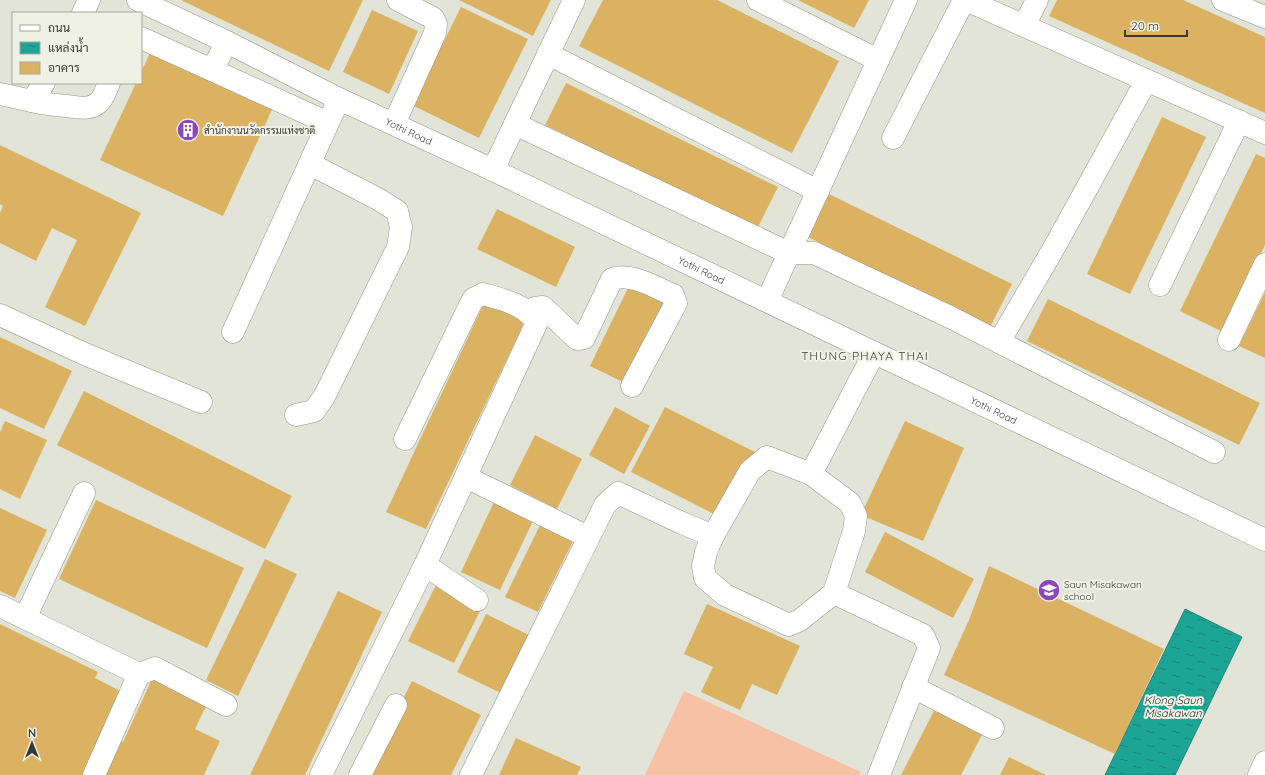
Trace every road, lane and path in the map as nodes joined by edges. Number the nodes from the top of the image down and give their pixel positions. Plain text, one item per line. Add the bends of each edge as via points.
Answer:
1 (89, 0) edge
2 (398, 0) edge
3 (574, 0) edge
4 (758, 0) edge
5 (906, 0) edge
6 (965, 0) edge
7 (1037, 0) edge
8 (1224, 0) edge
9 (142, 8) edge
10 (83, 12) edge
11 (1265, 17) edge
12 (1024, 26) junction
13 (142, 38) edge
14 (227, 42) junction
15 (548, 54) junction
16 (878, 60) junction
17 (212, 70) junction
18 (1146, 80) junction
19 (43, 84) edge
20 (109, 84) edge
21 (0, 94) edge
22 (339, 99) junction
23 (32, 101) junction
24 (1239, 122) junction
25 (328, 124) junction
26 (394, 124) junction
27 (515, 124) junction
28 (1265, 133) edge
29 (893, 138) dead end
30 (310, 164) junction
31 (493, 170) junction
32 (818, 191) junction
33 (789, 253) junction
34 (1265, 264) edge
35 (1160, 285) dead end
36 (767, 301) junction
37 (530, 313) junction
38 (0, 315) edge
39 (233, 332) dead end
40 (1229, 340) dead end
41 (999, 342) junction
42 (874, 353) junction
43 (632, 386) dead end
44 (201, 402) dead end
45 (296, 415) dead end
46 (405, 439) dead end
47 (1214, 452) dead end
48 (811, 474) junction
49 (466, 477) junction
50 (84, 493) dead end
51 (713, 536) junction
52 (588, 538) junction
53 (1264, 538) edge
54 (425, 565) junction
55 (834, 593) junction
56 (477, 600) dead end
57 (0, 606) edge
58 (25, 618) junction
59 (139, 674) junction
60 (913, 687) junction
61 (226, 705) dead end
62 (396, 705) dead end
63 (993, 728) dead end
64 (1265, 762) edge
65 (94, 775) edge
66 (321, 775) edge
67 (360, 775) edge
68 (472, 775) edge
69 (879, 775) edge
70 (1259, 775) edge

1 - 10 street
2 - 26 street via 433,18 436,24 435,33
3 - 15 street
4 - 16 street
5 - 16 street
6 - 12 street
6 - 29 street
7 - 12 street
8 - 11 street
9 - 14 street, Yothi Road
12 - 18 street
13 - 17 street
14 - 17 street
14 - 22 street, Yothi Road
15 - 27 street
15 - 32 street
16 - 32 street
17 - 25 street
18 - 24 street
18 - 41 street
19 - 23 street
20 - 23 street via 100,102 93,106 76,108
21 - 23 street
22 - 25 street
22 - 26 street, Yothi Road
24 - 28 street
24 - 35 street
25 - 30 street
26 - 31 street, Yothi Road
27 - 31 street
27 - 33 street
30 - 39 street
30 - 45 street via 378,198 397,212 401,227 398,247 324,397 314,411
31 - 36 street, Yothi Road
32 - 33 street
33 - 36 street
33 - 41 street via 814,253
34 - 40 street
36 - 42 street, Yothi Road
37 - 43 street via 535,308 543,307 577,339 584,338 612,279 620,276 631,277 673,295 676,303
37 - 46 street via 509,302 483,294 473,299
37 - 49 street via 537,322
38 - 44 street via 87,355
41 - 47 street
42 - 48 street
42 - 53 street, Yothi Road
48 - 51 street via 767,457 750,471
48 - 55 street via 850,503 856,516 854,531
49 - 52 street
49 - 54 street
50 - 58 street
51 - 52 street via 618,493 605,505
51 - 55 street via 703,566 705,578 725,595 789,625 800,620
52 - 68 street
54 - 56 street
54 - 66 street
55 - 60 street via 923,635 929,648
57 - 58 street
58 - 59 street
59 - 61 street via 155,668
59 - 65 street
60 - 63 street
60 - 69 street
62 - 67 street
64 - 70 street

